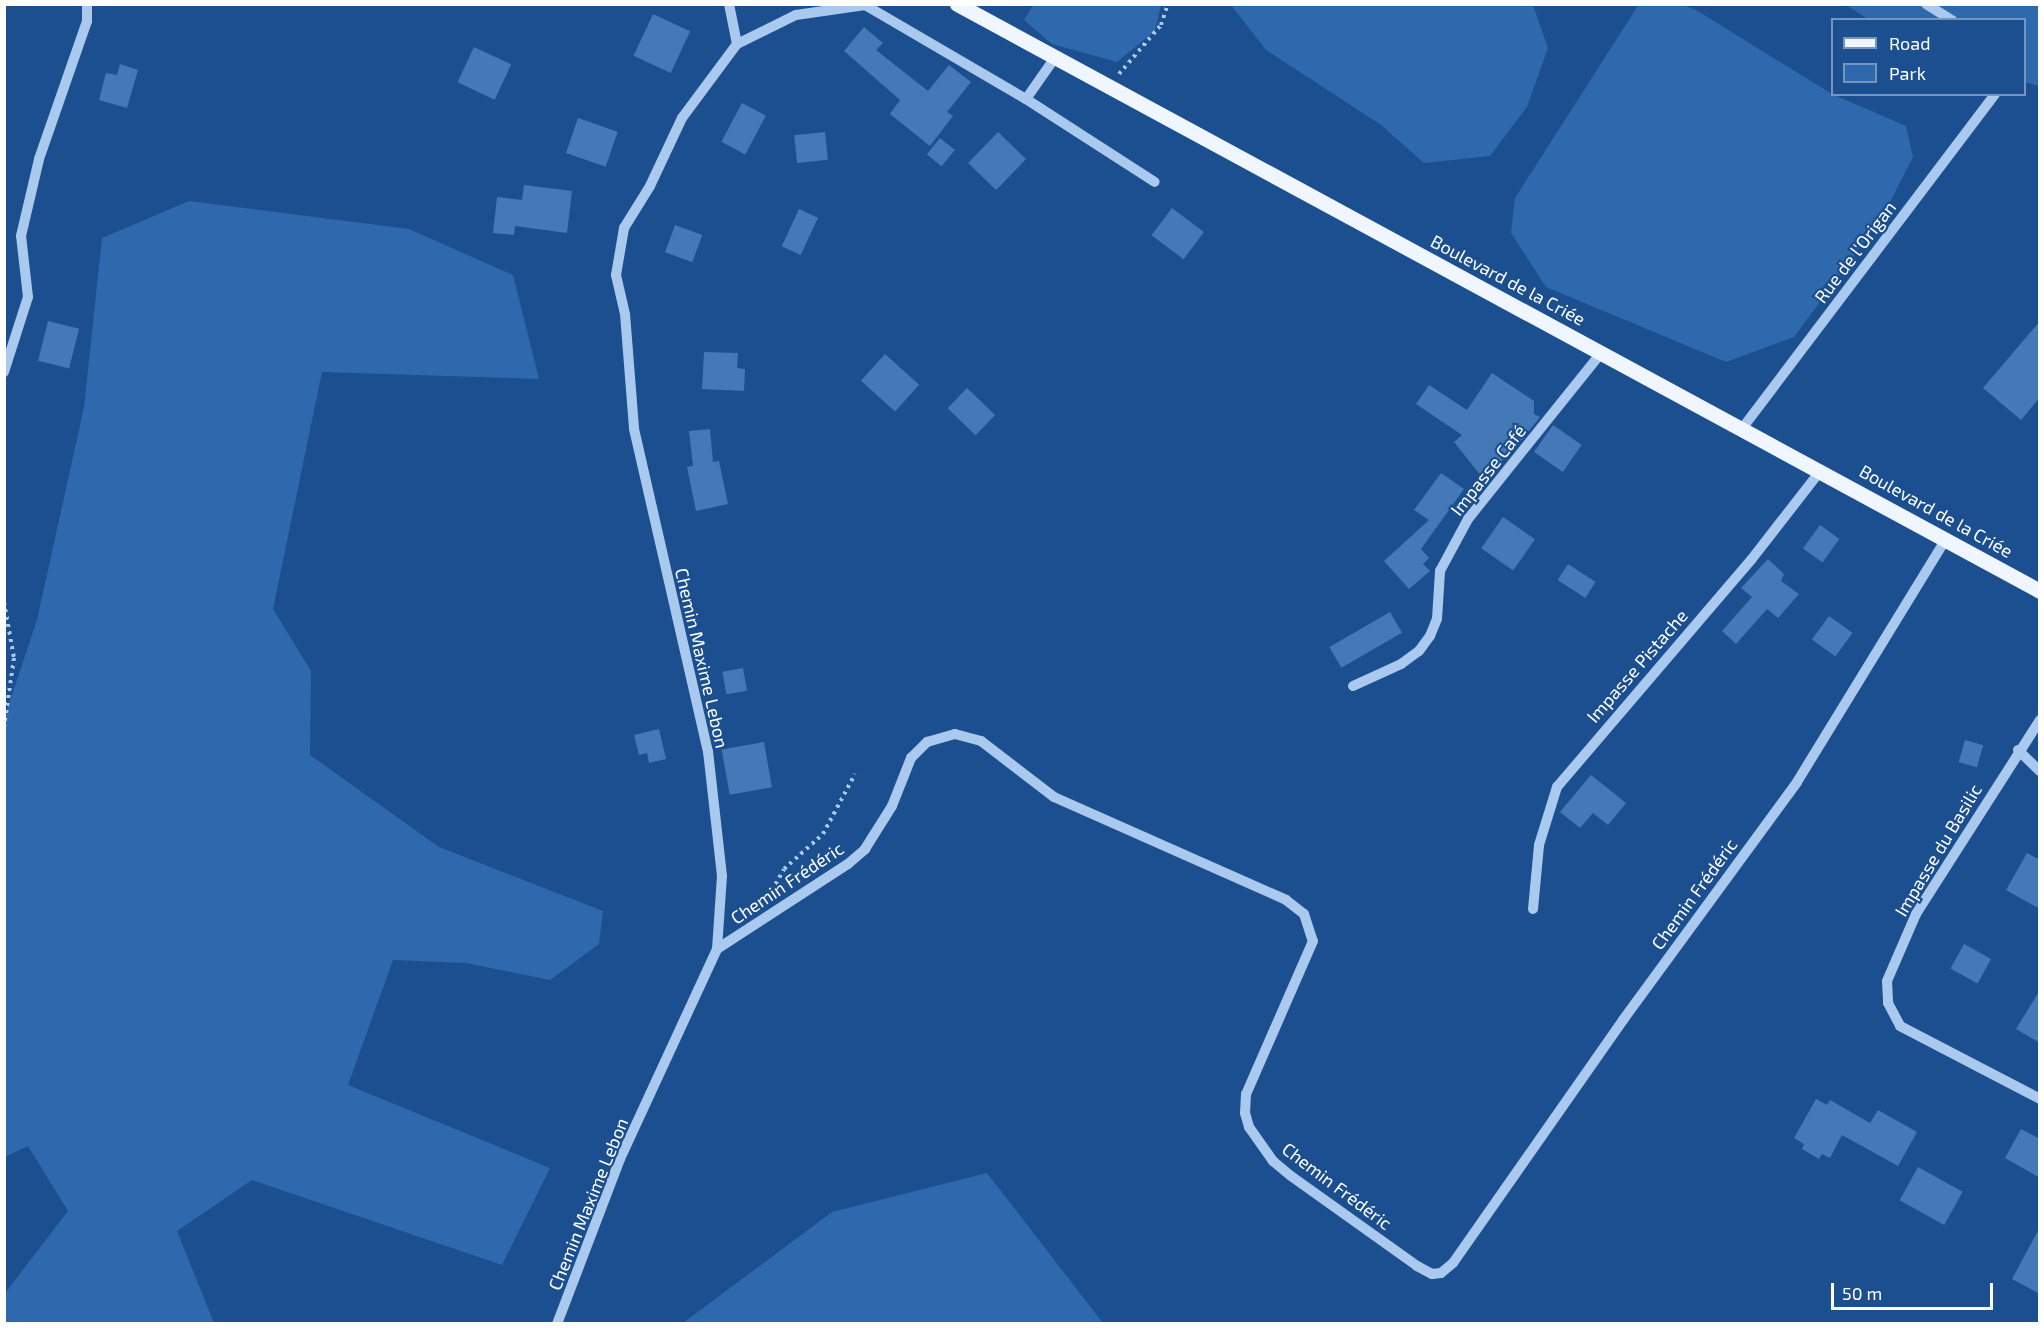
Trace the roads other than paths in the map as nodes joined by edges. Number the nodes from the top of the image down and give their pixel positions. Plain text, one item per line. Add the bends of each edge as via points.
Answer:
1 (87, 4) edge
2 (729, 4) edge
3 (957, 4) edge
4 (1926, 4) edge
5 (1949, 18) edge
6 (737, 44) junction
7 (1054, 59) junction
8 (1993, 96) edge
9 (1026, 99) junction
10 (1155, 182) dead end
11 (1601, 353) junction
12 (4, 372) edge
13 (1741, 430) junction
14 (1821, 470) junction
15 (1946, 539) junction
16 (2040, 591) edge
17 (1353, 686) dead end
18 (2040, 720) edge
19 (2018, 750) junction
20 (2040, 771) edge
21 (1533, 909) dead end
22 (717, 949) junction
23 (2040, 1099) edge
24 (557, 1323) edge

1 - 12 street via 87,21 39,159 21,236 28,297
2 - 6 street
3 - 7 main road, Boulevard de la Criée
4 - 5 street
6 - 9 street via 796,15 865,5
6 - 22 street, Chemin Maxime Lebon via 682,118 650,186 624,228 616,275 625,314 634,429 708,752 722,876
7 - 9 street
7 - 11 main road, Boulevard de la Criée
8 - 13 street, Rue de l'Origan
9 - 10 street
11 - 13 main road, Boulevard de la Criée
11 - 17 street, Impasse Café via 1468,519 1440,571 1437,619 1419,651 1401,664
13 - 14 main road, Boulevard de la Criée
14 - 15 main road, Boulevard de la Criée
14 - 21 street, Impasse Pistache via 1751,560 1578,758 1557,788 1539,844
15 - 16 main road, Boulevard de la Criée
15 - 22 street, Chemin Frédéric via 1797,782 1623,1020 1453,1263 1441,1273 1432,1274 1417,1266 1291,1176 1273,1161 1249,1127 1246,1094 1312,941 1304,914 1286,900 1054,797 1033,785 981,741 955,734 927,742 911,758 892,806 865,849
18 - 19 street, Impasse du Basilic
19 - 20 street
19 - 23 street, Impasse du Basilic via 1916,914 1887,981 1888,1003 1900,1026
22 - 24 street, Chemin Maxime Lebon via 620,1159

